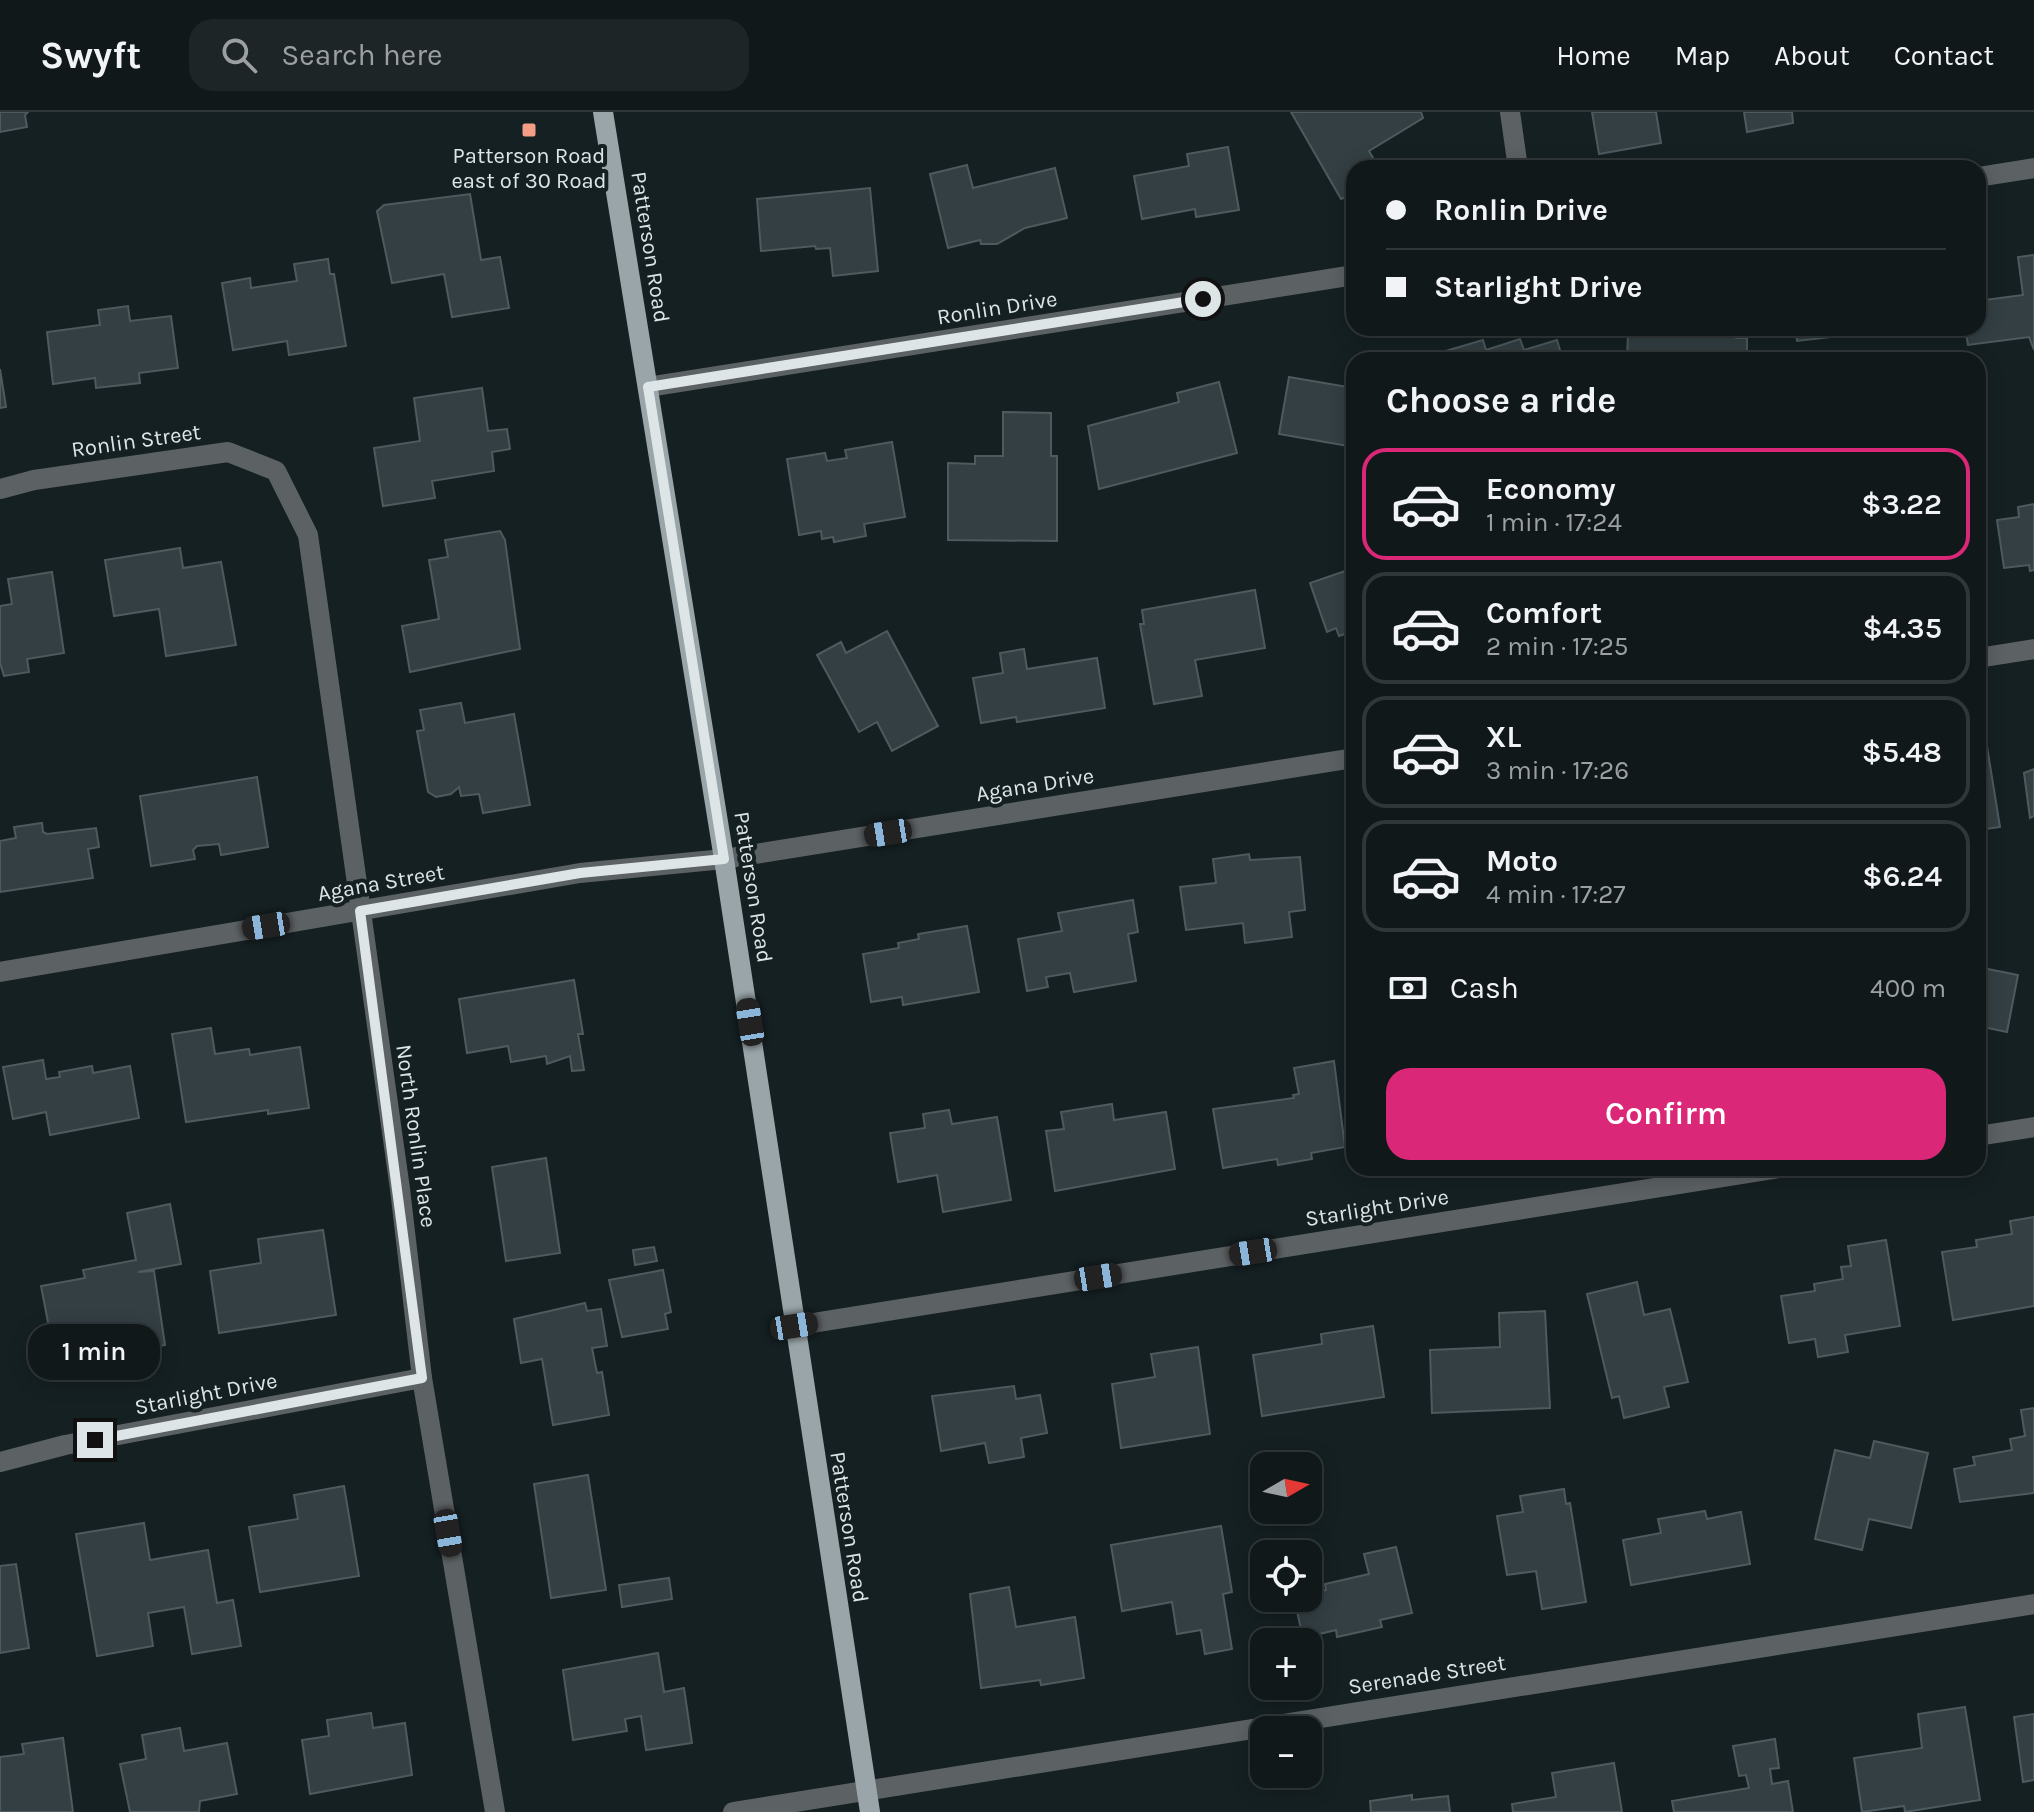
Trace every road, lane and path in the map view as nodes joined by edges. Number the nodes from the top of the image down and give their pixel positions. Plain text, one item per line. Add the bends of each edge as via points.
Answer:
1 (603, 112) edge
2 (1510, 112) edge
3 (1517, 160) edge
4 (2034, 168) edge
5 (1986, 176) edge
6 (1346, 276) edge
7 (648, 387) junction
8 (276, 471) joint
9 (0, 489) edge
10 (2034, 649) edge
11 (1986, 657) edge
12 (1346, 759) edge
13 (724, 859) junction
14 (360, 911) junction
15 (0, 972) edge
16 (2034, 1127) edge
17 (1986, 1135) edge
18 (1729, 1176) edge
19 (794, 1326) junction
20 (422, 1378) junction
21 (0, 1462) edge
22 (2034, 1604) edge
23 (866, 1790) junction
24 (495, 1812) edge
25 (733, 1812) edge
26 (870, 1812) edge

1 - 7 main road, Patterson Road
2 - 3 street
4 - 5 street
6 - 7 street, Ronlin Drive
7 - 13 main road, Patterson Road
8 - 9 street, Ronlin Street via 228,452
8 - 14 street, North Ronlin Place via 308,535
10 - 11 street
12 - 13 street, Agana Drive
13 - 14 street, Agana Street via 580,873
13 - 19 main road, Patterson Road
14 - 15 street, Agana Street
14 - 20 street, North Ronlin Place
16 - 17 street
18 - 19 street, Starlight Drive
19 - 23 main road, Patterson Road
20 - 21 street, Starlight Drive
20 - 24 street, North Ronlin Place
22 - 23 street, Serenade Street
23 - 25 street, Serenade Street
23 - 26 main road, Patterson Road

